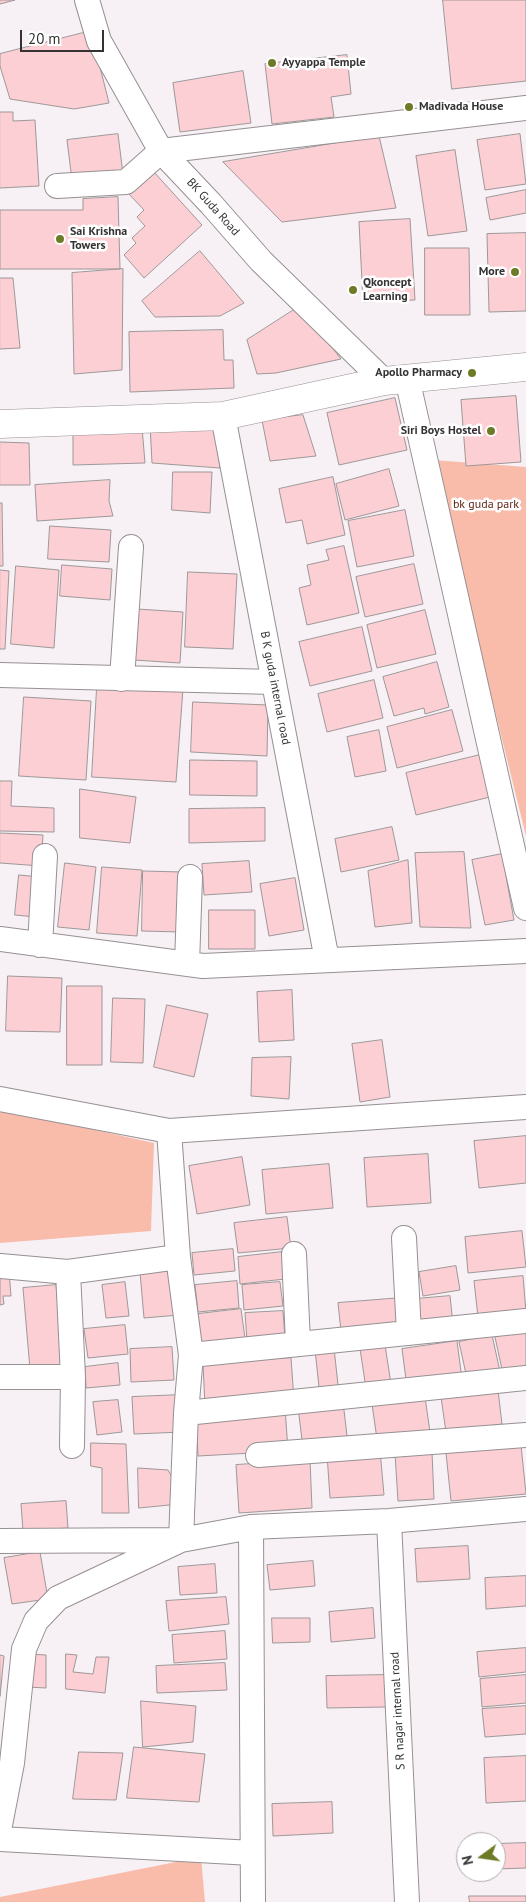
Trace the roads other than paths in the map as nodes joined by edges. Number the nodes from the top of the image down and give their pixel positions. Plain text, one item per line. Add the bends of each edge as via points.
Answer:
1 (88, 0) edge
2 (526, 108) edge
3 (161, 150) junction
4 (57, 186) dead end
5 (526, 367) edge
6 (396, 380) junction
7 (223, 416) junction
8 (0, 424) edge
9 (131, 547) dead end
10 (0, 674) edge
11 (122, 679) junction
12 (274, 682) junction
13 (45, 856) dead end
14 (190, 877) dead end
15 (526, 908) edge
16 (0, 939) edge
17 (40, 945) junction
18 (526, 951) edge
19 (327, 960) junction
20 (187, 964) junction
21 (0, 1099) edge
22 (526, 1107) edge
23 (169, 1131) junction
24 (404, 1238) dead end
25 (294, 1254) dead end
26 (178, 1257) junction
27 (0, 1266) edge
28 (68, 1272) junction
29 (526, 1322) edge
30 (409, 1333) junction
31 (298, 1343) junction
32 (191, 1355) junction
33 (0, 1377) edge
34 (73, 1377) junction
35 (526, 1378) edge
36 (186, 1413) junction
37 (526, 1435) edge
38 (72, 1446) dead end
39 (258, 1455) dead end
40 (526, 1509) edge
41 (389, 1521) junction
42 (251, 1526) junction
43 (181, 1540) junction
44 (0, 1542) edge
45 (0, 1825) edge
46 (0, 1839) edge
47 (252, 1853) junction
48 (253, 1902) edge
49 (408, 1902) edge

1 - 3 street, BK Guda Road via 99,41
2 - 3 street
3 - 4 street via 126,182
3 - 6 street, BK Guda Road via 261,261
5 - 6 street
6 - 7 street
6 - 15 street
7 - 8 street
7 - 12 street, B K guda internal road
9 - 11 street
10 - 11 street
11 - 12 street
12 - 19 street, B K guda internal road
13 - 17 street
14 - 20 street
16 - 17 street
17 - 20 street
18 - 19 street
19 - 20 street
21 - 23 street
22 - 23 street
23 - 26 street
24 - 30 street
25 - 31 street
26 - 28 street
26 - 32 street
27 - 28 street
28 - 34 street
29 - 30 street
30 - 31 street
31 - 32 street
32 - 36 street
33 - 34 street
34 - 38 street
35 - 36 street
36 - 43 street
37 - 39 street
40 - 41 street
41 - 42 street
41 - 49 street, S R nagar internal road
42 - 43 street
42 - 47 street
43 - 44 street
43 - 45 street via 58,1598 36,1620 24,1649 12,1763
46 - 47 street
47 - 48 street

